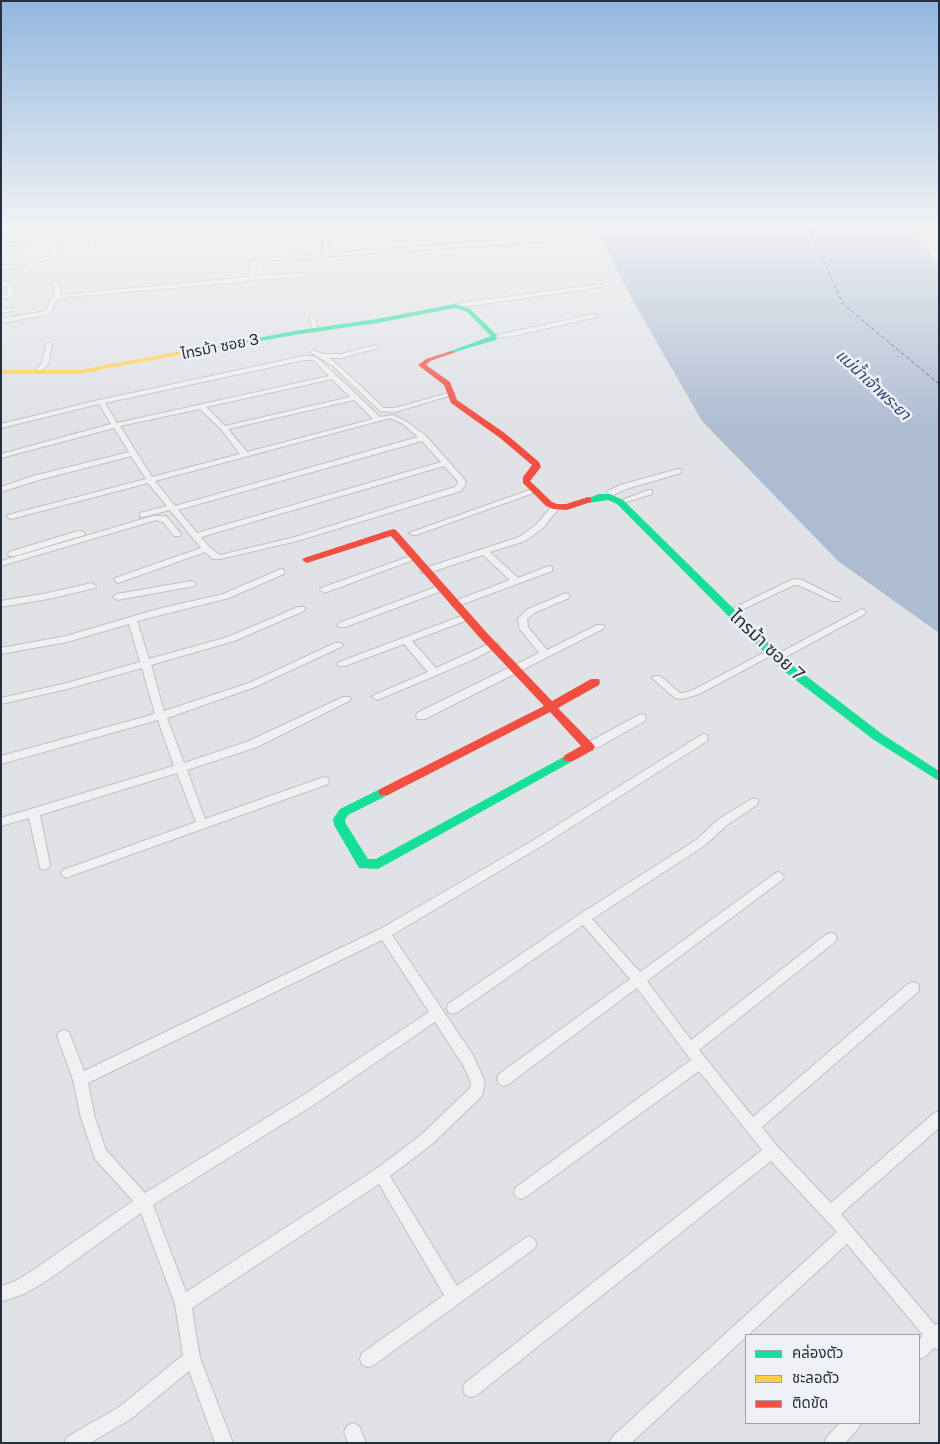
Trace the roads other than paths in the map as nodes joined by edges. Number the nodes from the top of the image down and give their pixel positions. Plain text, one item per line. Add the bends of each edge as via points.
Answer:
1 (10, 292) edge
2 (57, 292) edge
3 (105, 292) edge
4 (554, 292) edge
5 (58, 297) junction
6 (1, 298) edge
7 (455, 306) junction
8 (11, 310) dead end
9 (1, 311) edge
10 (595, 316) dead end
11 (312, 318) dead end
12 (1, 321) edge
13 (316, 329) junction
14 (495, 336) junction
15 (50, 344) dead end
16 (376, 347) dead end
17 (322, 356) junction
18 (1, 372) edge
19 (37, 372) junction
20 (333, 377) junction
21 (452, 394) junction
22 (356, 398) junction
23 (101, 402) junction
24 (201, 406) junction
25 (1, 419) edge
26 (378, 420) junction
27 (1, 426) edge
28 (116, 426) junction
29 (223, 428) junction
30 (423, 438) junction
31 (132, 453) junction
32 (245, 455) junction
33 (1, 456) edge
34 (446, 463) junction
35 (678, 470) dead end
36 (150, 480) junction
37 (1, 490) edge
38 (535, 491) junction
39 (649, 492) dead end
40 (615, 500) junction
41 (556, 507) junction
42 (172, 508) junction
43 (11, 517) dead end
44 (413, 533) dead end
45 (177, 534) dead end
46 (196, 536) junction
47 (206, 549) junction
48 (485, 552) junction
49 (12, 554) dead end
50 (414, 558) junction
51 (307, 560) dead end
52 (1, 564) edge
53 (549, 569) dead end
54 (425, 571) junction
55 (281, 572) dead end
56 (128, 576) junction
57 (118, 580) dead end
58 (516, 581) junction
59 (191, 584) dead end
60 (92, 586) dead end
61 (441, 588) junction
62 (324, 590) dead end
63 (137, 593) junction
64 (566, 596) dead end
65 (117, 597) dead end
66 (836, 599) dead end
67 (1, 604) edge
68 (455, 604) junction
69 (301, 609) dead end
70 (730, 612) junction
71 (862, 612) dead end
72 (467, 617) junction
73 (132, 619) junction
74 (342, 625) dead end
75 (600, 627) dead end
76 (406, 640) junction
77 (494, 645) junction
78 (338, 646) dead end
79 (1, 652) edge
80 (545, 654) junction
81 (774, 655) junction
82 (147, 664) junction
83 (342, 664) dead end
84 (516, 669) junction
85 (434, 673) junction
86 (657, 678) dead end
87 (595, 682) dead end
88 (377, 697) dead end
89 (346, 699) dead end
90 (1, 701) edge
91 (551, 707) junction
92 (161, 716) junction
93 (421, 716) dead end
94 (641, 718) dead end
95 (703, 738) dead end
96 (589, 747) junction
97 (1, 760) edge
98 (180, 768) junction
99 (939, 777) edge
100 (324, 782) dead end
101 (753, 802) dead end
102 (34, 813) junction
103 (1, 822) edge
104 (202, 825) junction
105 (44, 865) dead end
106 (67, 873) dead end
107 (778, 877) dead end
108 (584, 918) junction
109 (384, 933) junction
110 (831, 938) dead end
111 (638, 979) junction
112 (913, 988) dead end
113 (453, 1008) dead end
114 (438, 1013) junction
115 (64, 1036) dead end
116 (690, 1049) junction
117 (701, 1061) junction
118 (504, 1079) dead end
119 (80, 1080) junction
120 (939, 1118) edge
121 (753, 1126) junction
122 (772, 1151) junction
123 (381, 1174) junction
124 (521, 1192) dead end
125 (144, 1202) junction
126 (831, 1213) junction
127 (848, 1233) junction
128 (529, 1244) dead end
129 (1, 1294) edge
130 (454, 1298) junction
131 (183, 1304) junction
132 (937, 1336) edge
133 (920, 1350) edge
134 (192, 1358) junction
135 (368, 1358) dead end
136 (471, 1389) dead end
137 (851, 1424) edge
138 (73, 1443) edge
139 (224, 1443) edge
140 (618, 1443) edge
141 (833, 1443) edge

1 - 6 street via 10,296
2 - 5 street
3 - 5 street
4 - 7 street
5 - 12 street via 44,314
7 - 13 street, ไทรม้า ซอย 3
7 - 14 street via 468,310
8 - 9 street
10 - 14 street
11 - 13 street
13 - 19 street, ไทรม้า ซอย 3 via 105,368
14 - 21 street via 492,340 423,363 444,381
15 - 19 street via 45,364
16 - 17 street via 341,356
17 - 21 street via 382,410 395,410
17 - 25 street via 313,352 288,356
18 - 19 street, ไทรม้า ซอย 3
20 - 22 street
20 - 23 street via 318,361 304,358
20 - 24 street
21 - 38 street via 454,401 536,464 526,481
22 - 26 street
22 - 29 street
23 - 27 street
23 - 28 street
24 - 28 street
24 - 29 street
26 - 30 street via 391,416
26 - 32 street
28 - 31 street
28 - 33 street
29 - 32 street
30 - 34 street
30 - 42 street
31 - 36 street
31 - 37 street
32 - 36 street
34 - 46 street
34 - 47 street via 462,483 458,489 297,539 231,555 216,557
35 - 40 street via 623,486 611,492
36 - 42 street
36 - 43 street
38 - 41 street
38 - 44 street
39 - 40 street
40 - 41 street via 599,497
40 - 70 street, ไทรม้า ซอย 7
41 - 48 street via 533,531
42 - 46 street
42 - 49 street
45 - 52 street via 166,520 156,518
46 - 47 street
47 - 56 street
48 - 54 street
48 - 58 street
50 - 51 street via 393,532
50 - 54 street
50 - 62 street
53 - 58 street
54 - 61 street
55 - 73 street via 226,596
56 - 57 street
56 - 63 street
58 - 68 street
59 - 63 street
60 - 67 street
61 - 68 street
61 - 74 street
63 - 65 street
64 - 80 street via 522,618 524,628
66 - 70 street via 793,582
68 - 72 street
69 - 82 street via 230,639
70 - 81 street, ไทรม้า ซอย 7
71 - 81 street
72 - 76 street
72 - 77 street
73 - 79 street via 67,639
73 - 82 street
75 - 80 street
76 - 83 street
76 - 85 street
77 - 84 street
77 - 85 street
78 - 92 street via 252,685
80 - 84 street
81 - 86 street via 683,696 678,696
81 - 99 street, ไทรม้า ซอย 7 via 878,737
82 - 90 street
82 - 92 street
84 - 91 street
84 - 93 street
85 - 88 street
87 - 91 street
89 - 98 street via 253,744
91 - 96 street
91 - 96 street via 344,812 338,819 340,825 364,864 378,864
92 - 97 street
92 - 98 street
94 - 96 street
95 - 109 street via 536,844
98 - 102 street
98 - 104 street
100 - 104 street
101 - 108 street via 722,822 700,843
102 - 103 street
102 - 105 street
104 - 106 street
107 - 111 street
108 - 111 street
108 - 113 street
109 - 114 street
109 - 119 street
110 - 116 street
111 - 116 street
111 - 118 street
112 - 121 street
114 - 123 street via 468,1060 478,1082 477,1091 426,1140
114 - 125 street via 310,1099
115 - 119 street
116 - 117 street
117 - 121 street
117 - 124 street
119 - 125 street via 100,1154
120 - 126 street
121 - 122 street
122 - 126 street
122 - 136 street
123 - 130 street
123 - 131 street
125 - 129 street via 42,1274
125 - 131 street
126 - 127 street
127 - 132 street
127 - 140 street
128 - 130 street
130 - 135 street
131 - 134 street
132 - 133 street
134 - 138 street via 125,1413
134 - 139 street
137 - 141 street

